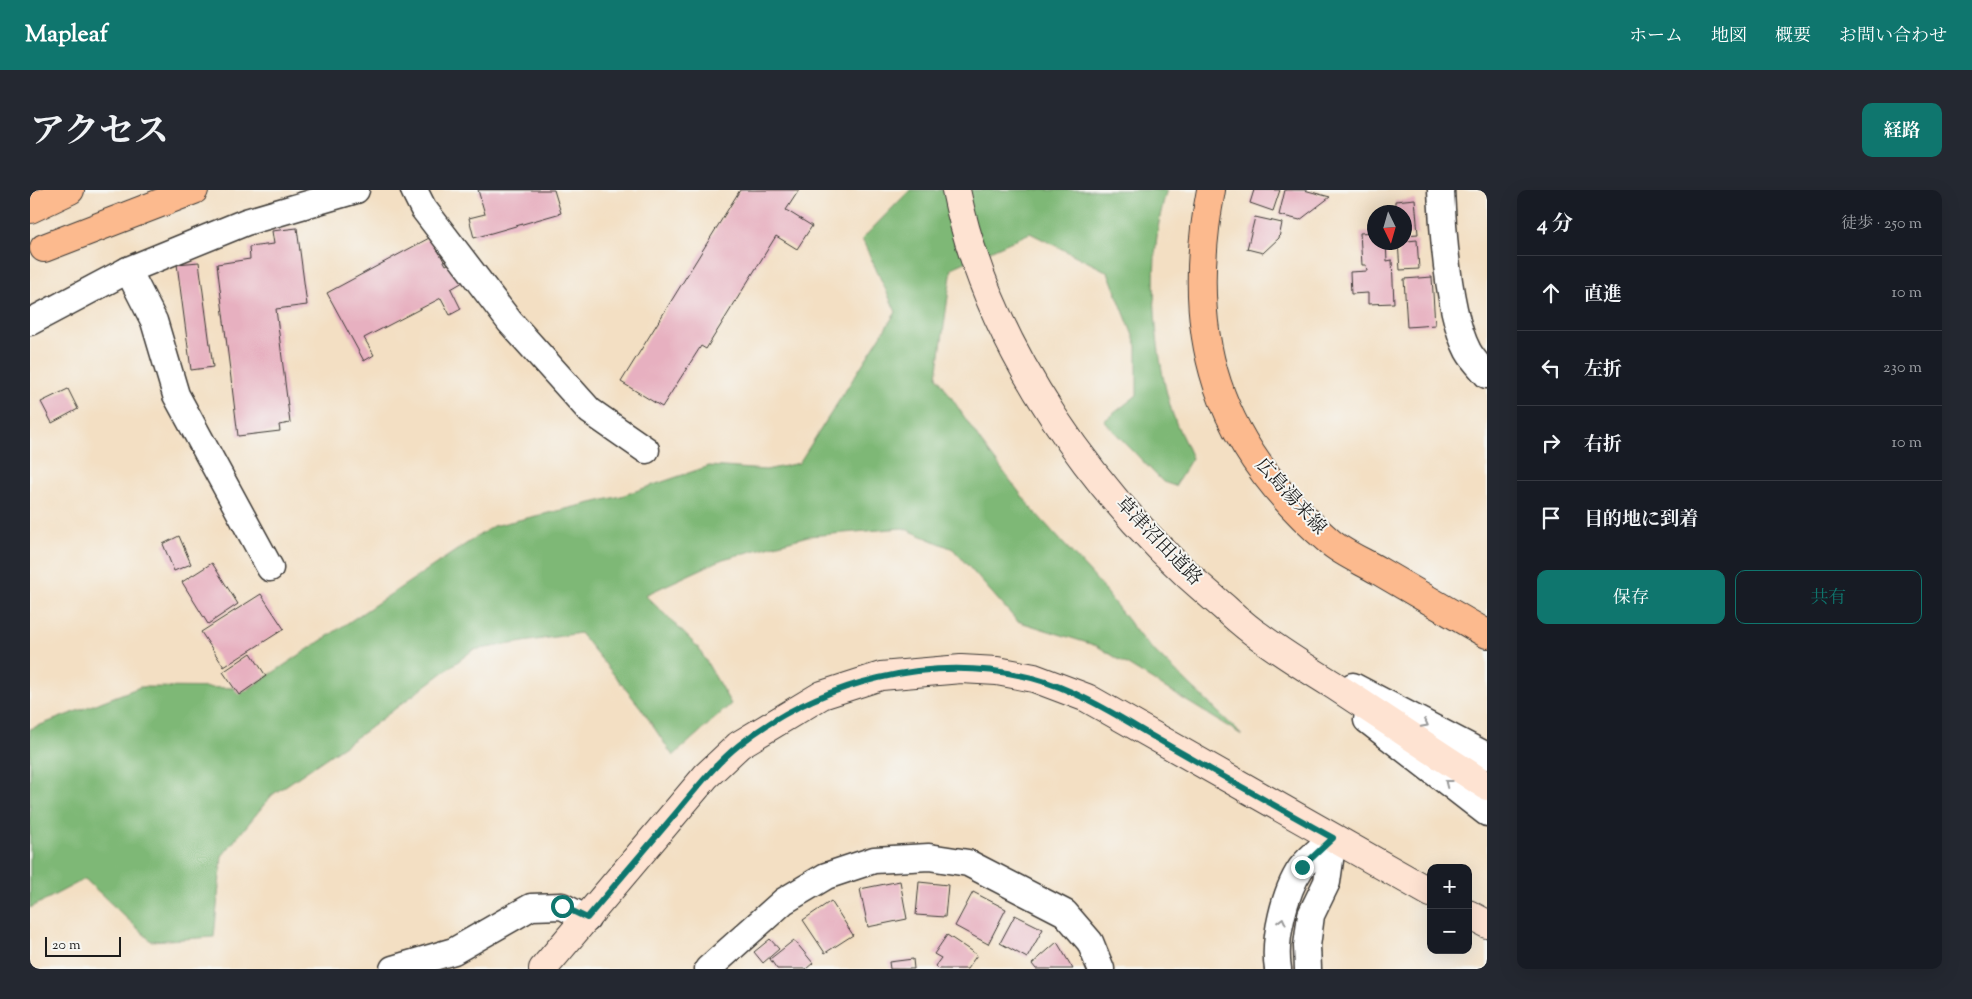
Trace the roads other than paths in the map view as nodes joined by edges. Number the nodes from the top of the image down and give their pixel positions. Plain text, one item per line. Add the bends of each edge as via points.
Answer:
1 (62, 190) edge
2 (70, 190) edge
3 (160, 190) edge
4 (194, 190) edge
5 (356, 190) edge
6 (414, 190) edge
7 (956, 190) edge
8 (1211, 190) edge
9 (1441, 190) edge
10 (30, 209) edge
11 (37, 252) edge
12 (128, 270) junction
13 (30, 322) edge
14 (1487, 375) edge
15 (646, 450) dead end
16 (270, 568) dead end
17 (1487, 634) edge
18 (1258, 636) junction
19 (1487, 756) edge
20 (1487, 786) edge
21 (1487, 813) edge
22 (1333, 838) junction
23 (1427, 891) edge
24 (1472, 916) edge
25 (587, 918) junction
26 (1487, 924) edge
27 (393, 969) edge
28 (543, 969) edge
29 (708, 969) edge
30 (1100, 969) edge
31 (1278, 969) edge
32 (1308, 969) edge

1 - 10 main road
2 - 10 main road
3 - 11 main road
4 - 11 main road
5 - 12 street via 246,222
6 - 15 street via 423,208 510,322 590,411
7 - 18 street, 草津沼田道路 via 979,271 1015,350 1047,407 1090,468 1142,530 1196,583
8 - 17 main road, 広島湯来線 via 1200,266 1201,308 1217,386 1247,447 1279,491 1332,543
9 - 14 street via 1456,322 1469,352
12 - 13 street
12 - 16 street via 154,320 176,395
18 -> 19 street
18 - 20 street, 草津沼田道路
21 -> 18 street
22 - 23 street
22 - 25 street via 1087,698 1034,678 997,671 922,671 881,676 822,695 739,745 706,776
31 -> 22 street via 1279,933 1288,896 1302,867
22 - 32 street via 1327,882 1311,915
24 - 26 street
25 - 27 street via 562,906 531,907 454,951
25 - 28 street
29 - 30 street via 784,901 826,876 874,860 928,857 968,863 1065,913 1090,942

